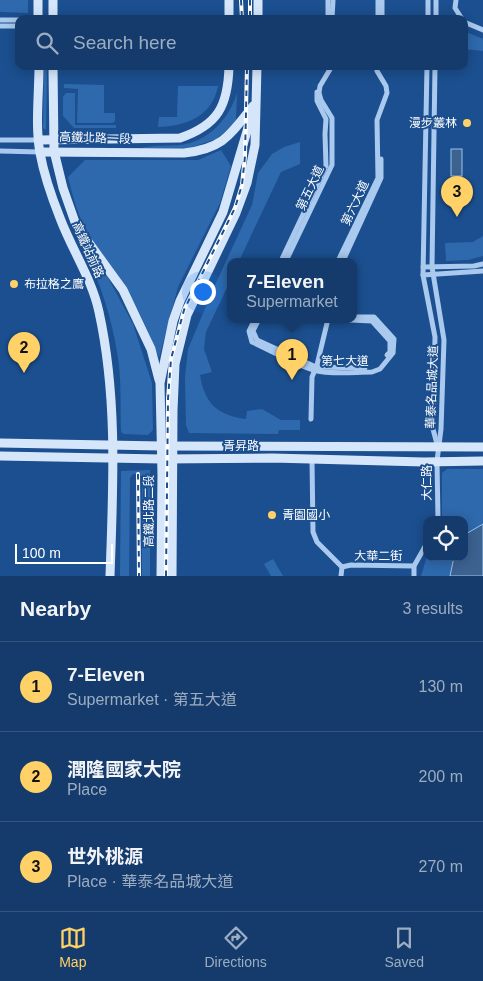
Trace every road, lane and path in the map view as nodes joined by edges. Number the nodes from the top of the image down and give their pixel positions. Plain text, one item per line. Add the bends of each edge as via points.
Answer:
1 (38, 0) edge
2 (53, 0) edge
3 (229, 0) edge
4 (258, 0) edge
5 (328, 0) edge
6 (333, 0) edge
7 (378, 0) edge
8 (382, 0) edge
9 (428, 0) edge
10 (436, 0) edge
11 (456, 0) edge
12 (38, 15) edge
13 (53, 15) edge
14 (229, 15) edge
15 (258, 15) edge
16 (328, 15) edge
17 (332, 15) edge
18 (378, 15) edge
19 (382, 15) edge
20 (428, 15) edge
21 (436, 15) edge
22 (459, 15) edge
23 (0, 20) edge
24 (15, 20) edge
25 (468, 24) edge
26 (0, 26) edge
27 (15, 26) edge
28 (483, 30) edge
29 (39, 70) edge
30 (52, 70) edge
31 (229, 70) edge
32 (257, 70) edge
33 (326, 70) edge
34 (330, 70) edge
35 (380, 70) edge
36 (427, 70) edge
37 (436, 70) edge
38 (318, 93) junction
39 (389, 93) junction
40 (256, 102) junction
41 (0, 140) edge
42 (39, 140) junction
43 (54, 140) junction
44 (0, 151) edge
45 (54, 151) junction
46 (40, 152) junction
47 (283, 258) edge
48 (287, 258) edge
49 (339, 258) edge
50 (344, 258) edge
51 (483, 264) edge
52 (432, 267) junction
53 (423, 268) junction
54 (483, 271) edge
55 (423, 275) junction
56 (432, 275) junction
57 (357, 316) edge
58 (357, 320) edge
59 (252, 323) edge
60 (257, 323) edge
61 (327, 323) edge
62 (316, 368) junction
63 (160, 383) junction
64 (311, 418) dead end
65 (0, 443) edge
66 (113, 445) junction
67 (162, 446) junction
68 (172, 446) junction
69 (438, 447) junction
70 (483, 447) edge
71 (0, 456) edge
72 (113, 458) junction
73 (162, 459) junction
74 (172, 459) junction
75 (312, 460) junction
76 (437, 461) junction
77 (483, 461) edge
78 (438, 516) edge
79 (423, 550) edge
80 (414, 566) junction
81 (342, 567) junction
82 (110, 576) edge
83 (161, 576) edge
84 (172, 576) edge
85 (342, 576) edge
86 (414, 576) edge

1 - 12 street
2 - 13 street
3 - 14 street
4 - 15 street
5 - 16 street
6 - 17 street
7 - 18 street
8 - 19 street
9 - 20 street
10 - 21 street
11 - 22 street via 455,8
23 - 24 street
25 - 28 street
26 - 27 street
29 - 42 street, 高鐵站前路
30 - 43 street
31 - 43 street, 高鐵北路一段 via 223,104 215,117 194,133 180,138
32 - 40 street
33 - 38 street via 317,86
34 - 38 street
35 - 39 street via 389,85
36 - 53 street, 華泰名品城大道
37 - 52 street, 華泰名品城大道
38 - 47 street, 第五大道 via 317,101 326,119 326,166
38 - 48 street, 第五大道 via 332,118 332,165
39 - 49 street, 第六大道 via 377,120 378,178
39 - 50 street, 第六大道 via 380,120 382,178
40 - 45 street, 高鐵北路一段 via 229,137 198,152
40 - 63 street via 222,212 180,301
40 - 68 street via 255,145 247,183 187,315 174,364
41 - 42 street
42 - 43 street
42 - 46 street, 高鐵站前路
43 - 45 street, 高鐵北路一段
44 - 46 street
45 - 46 street
45 - 63 street, 高鐵站前路 via 62,188 76,224 123,290 151,349
46 - 66 street, 高鐵站前路 via 60,220 99,310 108,362
51 - 52 street
52 - 53 street
52 - 56 street, 華泰名品城大道
53 - 55 street, 華泰名品城大道
54 - 56 street
55 - 56 street
55 - 69 street, 華泰名品城大道 via 434,337 433,429
56 - 69 street, 華泰名品城大道 via 444,340
57 - 62 street, 第七大道 via 374,317 394,339 393,353 380,369 372,372
58 - 62 street, 第七大道 via 372,321 390,341 390,352 378,367
59 - 62 street via 249,331 252,342
60 - 62 street via 253,331 257,340
61 - 62 street
62 - 64 street via 312,377
63 - 67 street
65 - 66 street, 青昇路
66 - 67 street, 青昇路
66 - 72 street
67 - 68 street, 青昇路
67 - 73 street, 高鐵北路二段
68 - 69 street, 青昇路
68 - 74 street, 高鐵北路二段
69 - 70 street, 青昇路
69 - 76 street, 大仁路
71 - 72 street, 青昇路
72 - 73 street, 青昇路
72 - 82 street
73 - 74 street, 青昇路
73 - 83 street, 高鐵北路二段
74 - 75 street, 青昇路
74 - 84 street, 高鐵北路二段
75 - 76 street, 青昇路
75 - 81 street via 313,532 317,542
76 - 77 street, 青昇路
76 - 78 street, 大仁路
79 - 80 street
80 - 81 street, 大華二街 via 350,564
80 - 86 street
81 - 85 street

